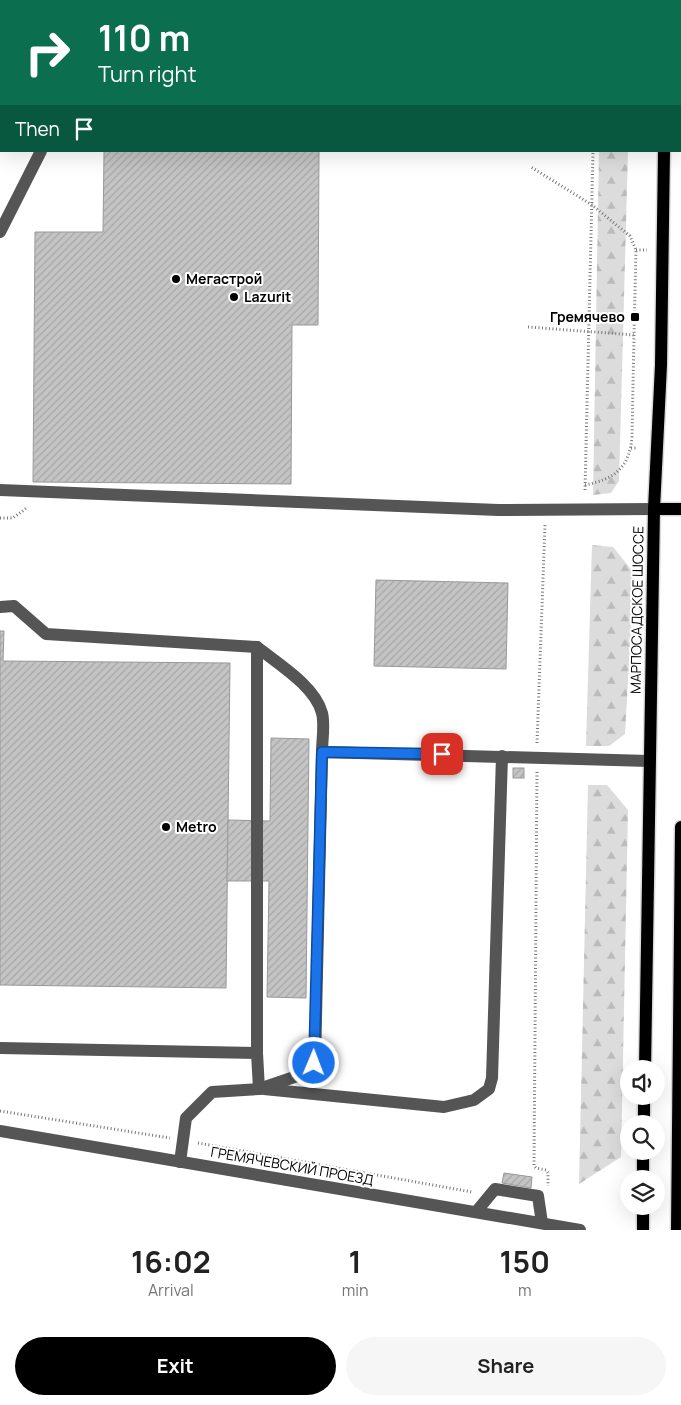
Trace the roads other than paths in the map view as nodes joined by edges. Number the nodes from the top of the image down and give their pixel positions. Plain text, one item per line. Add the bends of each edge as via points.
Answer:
1 (40, 152) edge
2 (664, 152) edge
3 (0, 232) edge
4 (0, 490) edge
5 (654, 509) junction
6 (681, 510) edge
7 (0, 607) edge
8 (257, 647) junction
9 (322, 752) junction
10 (502, 756) junction
11 (650, 760) junction
12 (681, 827) edge
13 (680, 916) edge
14 (0, 1048) edge
15 (257, 1053) junction
16 (645, 1060) edge
17 (259, 1089) junction
18 (0, 1131) edge
19 (180, 1162) junction
20 (476, 1212) junction
21 (643, 1215) edge
22 (542, 1223) junction
23 (528, 1226) edge
24 (580, 1230) edge
25 (643, 1230) edge
26 (677, 1230) edge

1 - 3 street
2 - 5 main road, МАРПОСАДСКОЕ ШОССЕ via 661,365
4 - 5 street via 498,510
5 - 6 main road
5 - 11 main road, МАРПОСАДСКОЕ ШОССЕ
7 - 8 street via 14,606 46,634
8 - 9 street via 304,685 318,701 322,715
8 - 15 street
9 - 10 street
9 - 17 street via 314,1063 309,1072
10 - 11 street
10 - 17 street via 492,1078 489,1089 474,1100 444,1106
11 - 16 main road, МАРПОСАДСКОЕ ШОССЕ
12 - 13 main road
13 - 26 main road
14 - 15 street
15 - 17 street
17 - 19 street via 212,1092 186,1118
18 - 19 street, ГРЕМЯЧЕВСКИЙ ПРОЕЗД
19 - 20 street, ГРЕМЯЧЕВСКИЙ ПРОЕЗД
20 - 22 street via 495,1189 538,1196
20 - 23 street, ГРЕМЯЧЕВСКИЙ ПРОЕЗД
21 - 25 main road
22 - 23 street, ГРЕМЯЧЕВСКИЙ ПРОЕЗД
22 - 24 street, ГРЕМЯЧЕВСКИЙ ПРОЕЗД

